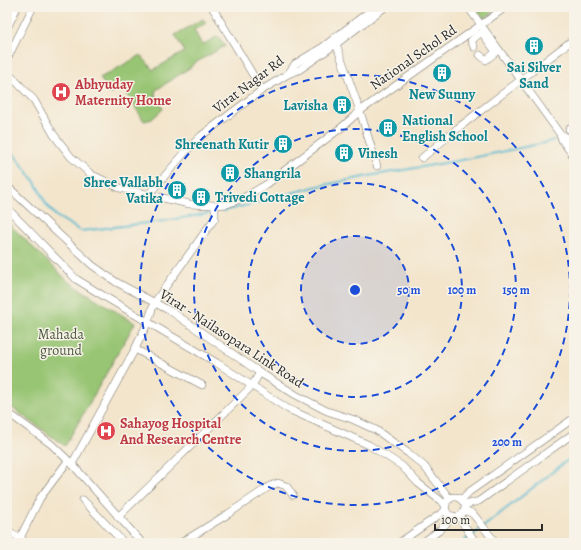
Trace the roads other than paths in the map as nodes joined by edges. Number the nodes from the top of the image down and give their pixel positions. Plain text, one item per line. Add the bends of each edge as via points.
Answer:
1 (17, 7) edge
2 (33, 7) edge
3 (212, 7) edge
4 (375, 7) edge
5 (385, 7) edge
6 (468, 7) edge
7 (506, 7) edge
8 (7, 28) edge
9 (483, 29) junction
10 (574, 40) edge
11 (335, 41) junction
12 (474, 47) dead end
13 (480, 55) dead end
14 (7, 59) edge
15 (7, 72) edge
16 (520, 80) junction
17 (262, 90) junction
18 (360, 111) junction
19 (560, 134) junction
20 (574, 148) edge
21 (574, 157) edge
22 (422, 158) dead end
23 (377, 166) dead end
24 (7, 186) edge
25 (149, 194) junction
26 (215, 207) junction
27 (7, 208) edge
28 (154, 303) junction
29 (148, 322) junction
30 (135, 349) junction
31 (260, 372) junction
32 (202, 385) dead end
33 (252, 386) junction
34 (7, 412) edge
35 (574, 418) edge
36 (574, 433) edge
37 (70, 462) junction
38 (293, 495) dead end
39 (450, 499) junction
40 (83, 500) dead end
41 (464, 505) junction
42 (446, 507) junction
43 (456, 516) junction
44 (118, 517) junction
45 (7, 530) edge
46 (20, 538) junction
47 (27, 543) edge
48 (124, 543) edge
49 (142, 543) edge
50 (181, 543) edge
51 (399, 543) edge
52 (422, 543) edge
53 (476, 543) edge
54 (496, 543) edge

1 - 8 street
2 - 14 street
3 - 17 street
4 - 11 street
5 - 11 street
6 - 9 street
7 - 9 street, National Schol Rd
9 - 12 street via 471,41
9 - 13 street via 496,52 486,60
9 - 16 street
9 - 18 street, National Schol Rd
10 - 16 street
11 - 17 street, Virat Nagar Rd via 299,70
11 - 18 street
15 - 25 street, National Schol Rd via 34,100 54,135 71,156 92,175 120,188
16 - 19 street
16 - 22 street
17 - 25 street, Virat Nagar Rd via 201,136
18 - 23 street
18 - 26 street, National Schol Rd via 266,184 245,197
19 - 20 street via 566,137
19 - 21 street
24 - 28 street, Virar - Nailasopara Link Road via 92,265
25 - 26 street, National Schol Rd via 188,204
26 - 28 street via 215,218
27 - 29 street, Virar - Nailasopara Link Road via 76,279
28 - 29 street
28 - 31 street, Virar - Nailasopara Link Road via 172,312
29 - 30 street
29 - 33 street, Virar - Nailasopara Link Road
30 - 32 street
30 - 37 street
31 - 33 street
31 - 39 street, Virar - Nailasopara Link Road via 327,411 376,430 424,466
33 - 42 street, Virar - Nailasopara Link Road via 288,409 369,445 402,466
33 - 44 street
34 - 37 street via 51,444
35 - 41 street via 469,492
36 - 41 street via 479,501
37 - 44 street
37 - 46 street via 40,498
38 - 50 street via 286,486 278,483 270,486
39 - 41 street via 459,498
39 - 42 street
40 - 48 street
41 - 43 street via 462,514
41 - 54 street
42 - 43 street via 448,513
42 - 51 street
43 - 52 street
43 - 53 street
44 - 49 street
45 - 46 street
46 - 47 street

